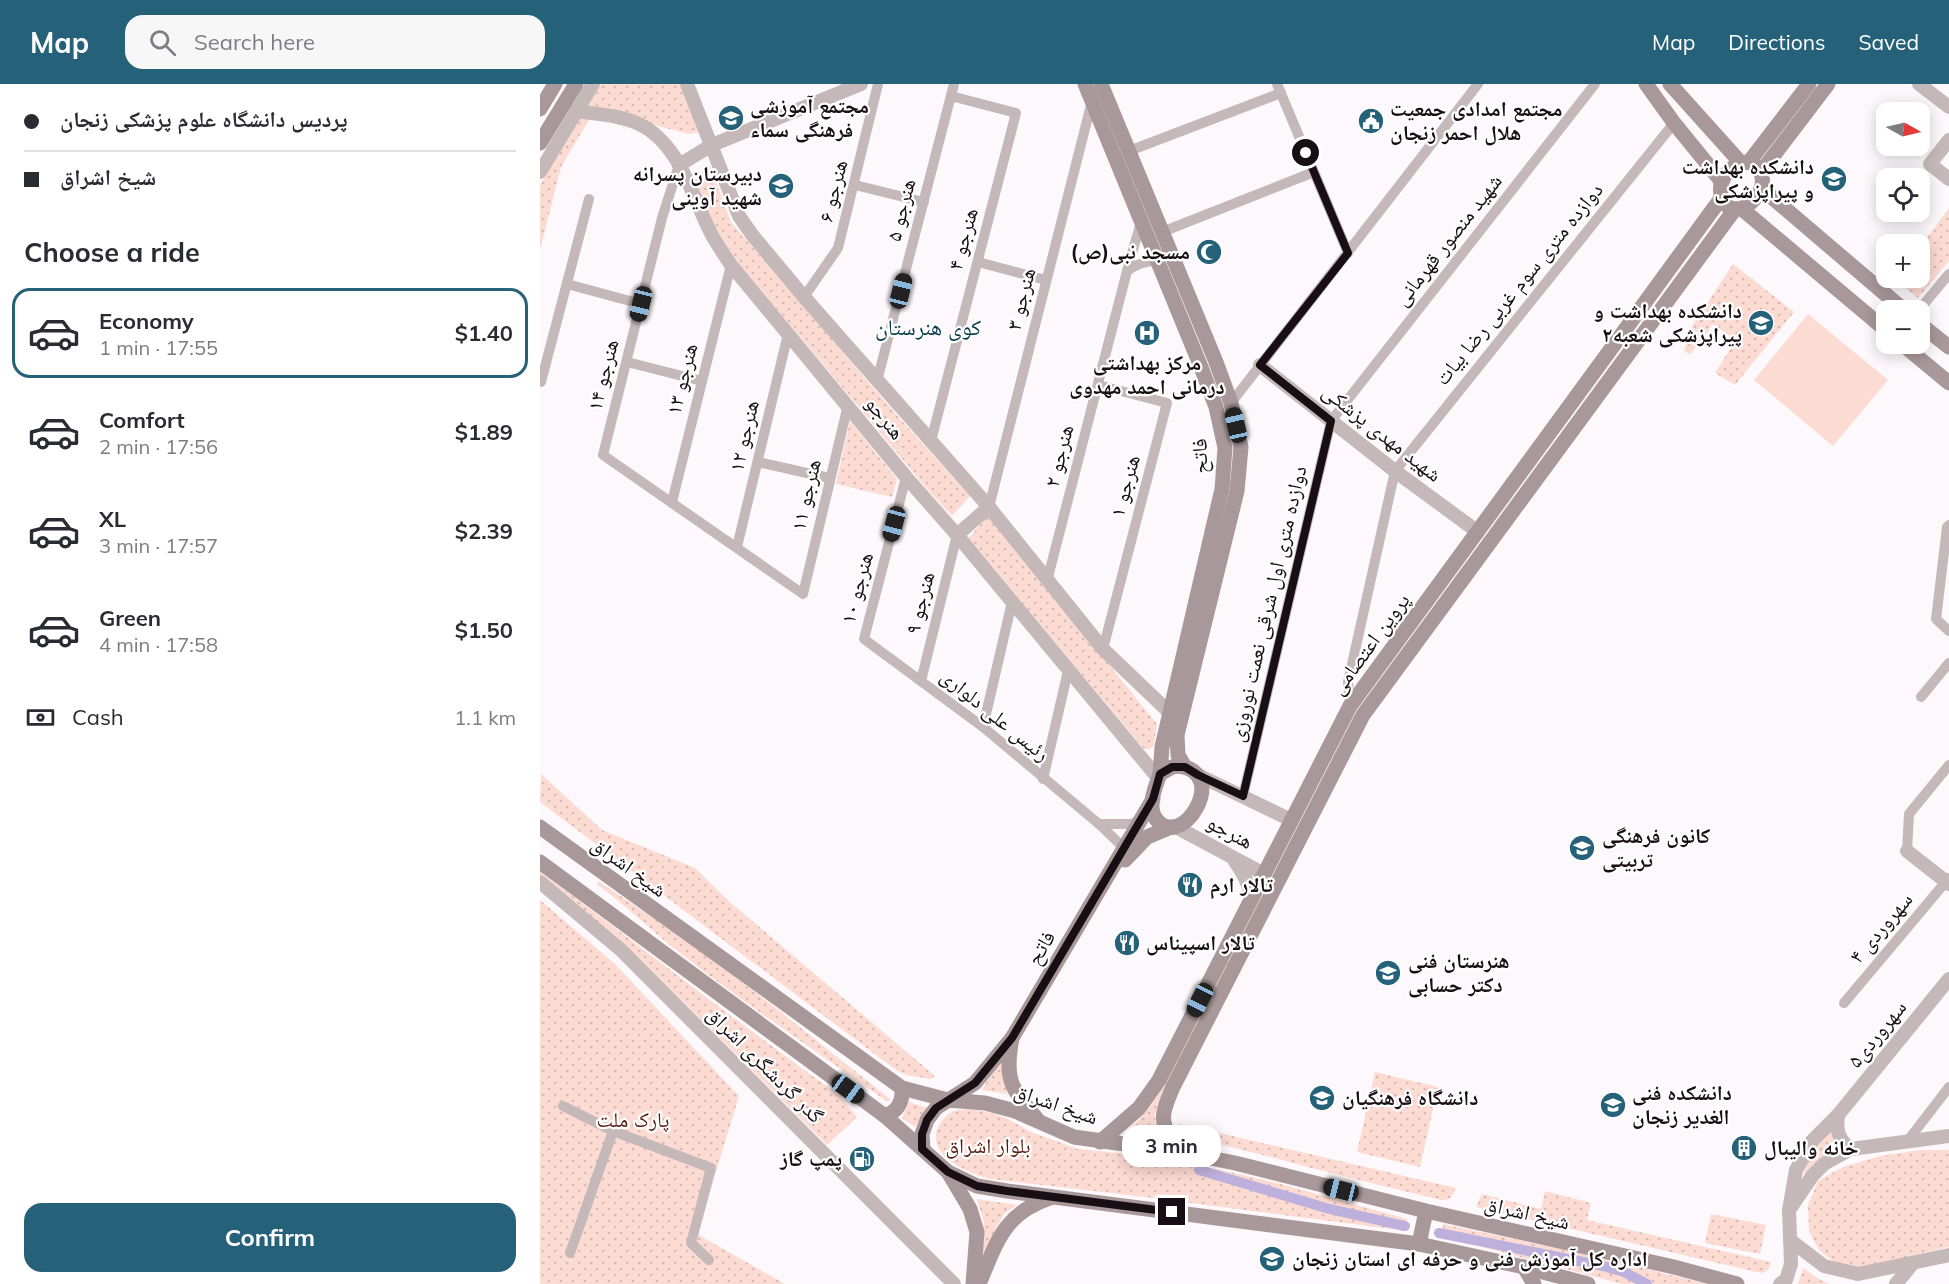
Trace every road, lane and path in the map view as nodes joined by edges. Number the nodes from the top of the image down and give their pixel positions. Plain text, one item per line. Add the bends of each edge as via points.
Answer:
1 (555, 84) edge
2 (576, 84) edge
3 (593, 84) edge
4 (687, 84) edge
5 (861, 84) edge
6 (878, 84) edge
7 (954, 84) edge
8 (1085, 84) edge
9 (1101, 84) edge
10 (1478, 84) edge
11 (1595, 84) edge
12 (1646, 84) edge
13 (1809, 84) edge
14 (1828, 84) edge
15 (1919, 84) edge
16 (1678, 87) edge
17 (1279, 89) edge
18 (951, 96) junction
19 (1092, 101) junction
20 (1949, 107) edge
21 (540, 109) edge
22 (576, 111) junction
23 (1674, 123) junction
24 (1949, 140) edge
25 (1722, 142) junction
26 (540, 143) edge
27 (712, 145) junction
28 (1129, 151) junction
29 (1705, 161) junction
30 (679, 165) junction
31 (1753, 171) junction
32 (540, 172) edge
33 (1314, 172) junction
34 (1949, 179) edge
35 (855, 185) junction
36 (1722, 189) junction
37 (589, 199) dead end
38 (924, 202) junction
39 (1739, 209) junction
40 (1794, 216) junction
41 (1141, 222) junction
42 (1162, 232) junction
43 (1774, 236) junction
44 (1348, 253) junction
45 (1158, 261) junction
46 (978, 262) junction
47 (731, 265) junction
48 (1127, 272) junction
49 (1949, 274) edge
50 (1046, 280) junction
51 (567, 284) junction
52 (804, 297) junction
53 (1892, 300) edge
54 (1928, 300) edge
55 (641, 304) junction
56 (1876, 322) edge
57 (1930, 332) edge
58 (788, 334) junction
59 (1949, 347) edge
60 (1914, 354) edge
61 (627, 362) junction
62 (1260, 365) junction
63 (702, 381) junction
64 (878, 381) junction
65 (542, 382) dead end
66 (1949, 383) edge
67 (1098, 385) junction
68 (1231, 403) junction
69 (848, 405) junction
70 (1331, 421) junction
71 (930, 441) junction
72 (1233, 447) junction
73 (758, 462) junction
74 (1395, 471) junction
75 (906, 477) junction
76 (829, 478) junction
77 (672, 502) junction
78 (989, 507) junction
79 (1949, 525) edge
80 (1478, 532) junction
81 (957, 535) junction
82 (737, 547) junction
83 (1047, 581) junction
84 (1012, 602) junction
85 (1949, 631) edge
86 (864, 639) joint
87 (1103, 649) junction
88 (1949, 663) edge
89 (1068, 671) junction
90 (921, 681) junction
91 (1921, 697) dead end
92 (1350, 706) junction
93 (1176, 714) junction
94 (983, 727) junction
95 (1949, 765) edge
96 (1192, 771) junction
97 (1159, 776) junction
98 (1043, 779) junction
99 (1243, 796) junction
100 (1153, 799) junction
101 (1141, 819) junction
102 (1099, 824) junction
103 (1298, 824) junction
104 (540, 827) edge
105 (1174, 827) junction
106 (1124, 848) junction
107 (1907, 851) joint
108 (1231, 856) junction
109 (540, 861) edge
110 (1271, 877) junction
111 (1106, 879) junction
112 (1948, 881) edge
113 (540, 882) edge
114 (1251, 898) junction
115 (1949, 979) edge
116 (1844, 1003) dead end
117 (1012, 1038) junction
118 (1949, 1087) edge
119 (902, 1088) junction
120 (948, 1100) junction
121 (563, 1106) dead end
122 (1838, 1115) junction
123 (885, 1116) junction
124 (1040, 1122) junction
125 (613, 1131) junction
126 (1949, 1136) edge
127 (1100, 1142) junction
128 (1906, 1143) junction
129 (922, 1149) junction
130 (1851, 1149) junction
131 (1175, 1150) junction
132 (948, 1172) junction
133 (1055, 1196) junction
134 (1789, 1210) junction
135 (1426, 1211) junction
136 (1790, 1240) junction
137 (1419, 1244) junction
138 (570, 1253) dead end
139 (1949, 1255) edge
140 (709, 1260) dead end
141 (1913, 1263) junction
142 (1524, 1267) junction
143 (954, 1284) edge
144 (973, 1284) edge
145 (979, 1284) edge
146 (1534, 1284) edge
147 (1588, 1284) edge
148 (1737, 1284) edge
149 (1780, 1284) edge
150 (1896, 1284) edge

1 - 21 main road
2 - 26 main road
3 - 22 street
4 - 27 street, هنرجو
5 - 27 street
6 - 35 street, هنرجو ۶
7 - 18 street, هنرجو ۵
8 - 19 main road, فاتح
9 - 28 main road, فاتح
10 - 44 street
11 - 70 street, شهید منصور قهرمانی
12 - 23 main road
13 - 31 main road
14 - 31 main road
15 - 20 street
16 - 25 main road
17 - 28 street
17 - 33 street
18 - 38 street, هنرجو ۵
18 - 46 street, هنرجو ۴ via 1016,112
19 - 41 main road, فاتح
19 - 50 street, هنرجو ۳
22 - 30 street, هنرجو via 639,124 663,141
22 - 32 street
23 - 29 main road
23 - 74 street, دوازده متری سوم غربی رضا بیات
24 - 34 street via 1930,164
25 - 29 main road via 1721,157
25 - 31 main road
27 - 30 street
27 - 52 street, هنرجو via 739,216
28 - 42 main road, فاتح
29 - 36 main road
30 - 47 street, هنرجو
30 - 55 street, هنرجو ۱۴
31 - 36 main road, پروین اعتصامی via 1733,166
31 - 39 main road, پروین اعتصامی via 1753,202
31 - 40 main road
33 - 42 street
33 - 44 street
35 - 38 street
35 - 52 street, هنرجو ۶ via 838,248
36 - 39 main road via 1729,207
36 - 80 main road, پروین اعتصامی
37 - 51 street
38 - 64 street, هنرجو ۵
39 - 43 main road
39 - 103 main road, پروین اعتصامی via 1362,715
40 - 43 main road via 1777,218 1771,229
40 - 53 main road
41 - 45 main road, فاتح
41 - 48 street, هنرجو ۲
42 - 68 main road, فاتح
43 - 56 main road
44 - 62 street
45 - 48 street via 1146,261
45 - 72 main road, فاتح
46 - 50 street
46 - 71 street, هنرجو ۴
47 - 58 street, هنرجو
47 - 63 street, هنرجو ۱۳
48 - 67 street, هنرجو ۲
49 - 54 street
50 - 78 street, هنرجو ۳
51 - 55 street
51 - 65 street
52 - 64 street, هنرجو
55 - 61 street, هنرجو ۱۴
57 - 59 main road
58 - 69 street, هنرجو
58 - 73 street, هنرجو ۱۲
60 - 66 main road
61 - 63 street
61 - 77 street, هنرجو ۱۴ via 603,455
62 - 68 street
62 - 70 street, شهید مهدی پزشکی
63 - 77 street, هنرجو ۱۳
64 - 71 street, هنرجو
67 - 83 street, هنرجو ۲
67 - 87 street, هنرجو ۱ via 1167,403
68 - 72 main road, فاتح
69 - 75 street, هنرجو
69 - 76 street, هنرجو ۱۱
70 - 74 street, شهید مهدی پزشکی
70 - 99 street, دوازده متری اول شرقی نعمت نوروزی
71 - 78 street, هنرجو
72 - 93 main road, فاتح
73 - 76 street
73 - 82 street, هنرجو ۱۲
74 - 80 street, شهید مهدی پزشکی
74 - 92 street via 1348,681
75 - 81 street, هنرجو
75 - 86 street, هنرجو ۱۰
76 - 82 street, هنرجو ۱۱ via 803,594
77 - 82 street
78 - 81 street
78 - 83 street, هنرجو
79 - 85 street via 1936,619
80 - 92 main road, پروین اعتصامی
81 - 84 street, هنرجو
81 - 90 street, هنرجو ۹
83 - 87 street, هنرجو
84 - 89 street, هنرجو
84 - 94 street
86 - 90 street, رئیس علی دلواری
87 - 93 street, هنرجو
88 - 91 street
89 - 97 street, هنرجو
89 - 98 street
90 - 94 street, رئیس علی دلواری
92 - 103 main road, پروین اعتصامی
93 - 96 main road, فاتح via 1178,755
93 - 97 main road, فاتح via 1162,747
94 - 98 street, رئیس علی دلواری
95 - 107 street via 1909,814
96 - 97 main road via 1172,767
96 - 99 street, هنرجو
96 - 105 main road via 1201,784 1198,804 1191,817
97 - 100 main road
98 - 102 street, رئیس علی دلواری
99 - 103 street, هنرجو
100 - 101 main road
100 - 105 main road via 1155,818
101 - 102 street via 1132,824
101 - 106 main road
102 - 106 street, رئیس علی دلواری
103 - 110 main road, پروین اعتصامی
104 - 119 main road, شیخ اشراق
105 - 108 street, هنرجو
105 - 111 main road via 1147,837
106 - 111 main road
107 - 112 street
108 - 110 street, هنرجو
108 - 114 street via 1244,873
109 - 123 main road
110 - 114 main road, پروین اعتصامی
110 - 131 main road, پروین اعتصامی via 1165,1106 1162,1122
111 - 117 main road, فاتح
112 - 116 street, سهروردی ۴
113 - 143 street, گدر گردشگری اشراق via 621,950
114 - 127 main road, پروین اعتصامی via 1159,1080 1139,1108
115 - 122 street, سهروردی۵
117 - 120 main road, فاتح via 975,1083
117 - 124 main road via 1009,1075 1015,1092
118 - 128 street
119 - 120 main road, شیخ اشراق
119 - 123 main road via 897,1109
120 - 124 main road, شیخ اشراق via 985,1103
120 - 129 main road, فاتح via 927,1120
121 - 125 street
122 - 130 street via 1836,1129
122 - 134 street, سهروردی۵ via 1812,1141 1796,1170
123 - 129 main road
124 - 127 main road, شیخ اشراق via 1074,1137
125 - 138 street
125 - 140 street via 711,1168 691,1243
126 - 128 street
127 - 131 main road, شیخ اشراق
128 - 130 street
129 - 132 main road
130 - 134 street via 1824,1164
131 - 135 main road, شیخ اشراق
132 - 133 main road via 977,1186
132 - 144 main road via 970,1209 977,1232
133 - 137 main road
133 - 145 main road via 1032,1204 1013,1218 998,1238
134 - 136 street, سهروردی۵
135 - 137 main road
135 - 148 main road, شیخ اشراق
136 - 141 street via 1824,1266 1858,1274
136 - 149 street, سهروردی۵ via 1791,1264 1786,1280
137 - 142 main road
139 - 141 street
141 - 150 street
142 - 146 main road
142 - 147 main road

